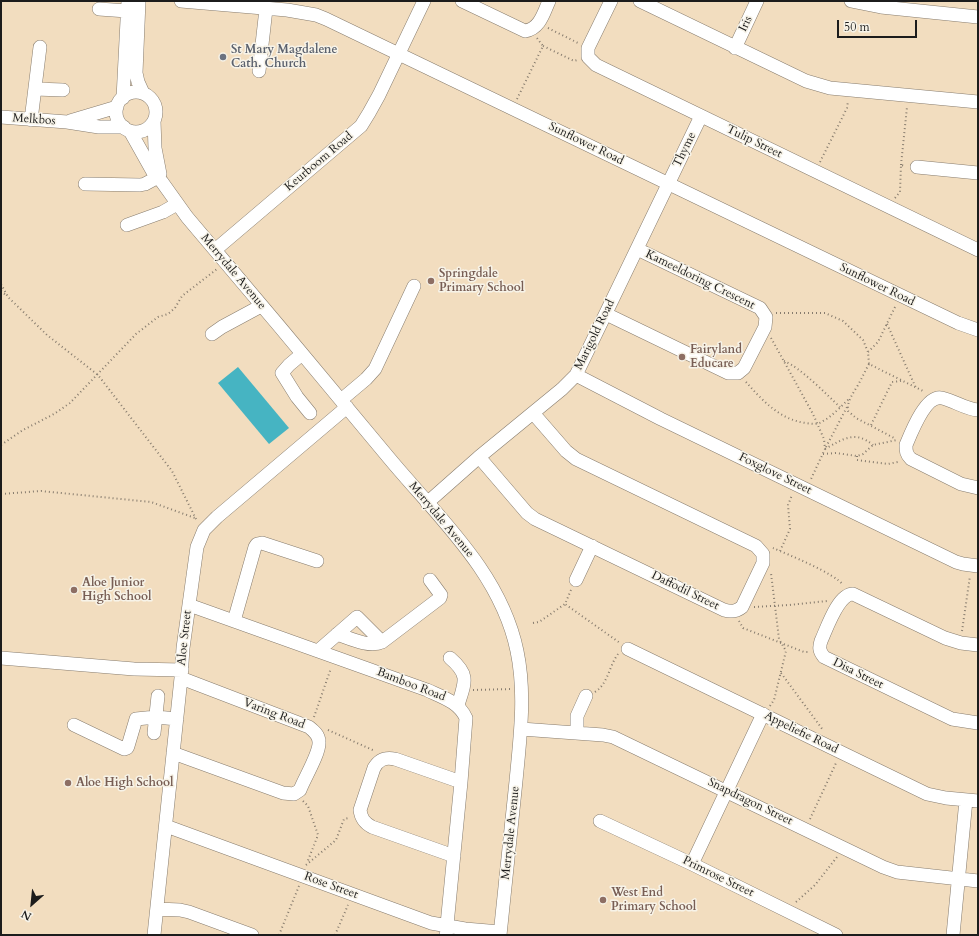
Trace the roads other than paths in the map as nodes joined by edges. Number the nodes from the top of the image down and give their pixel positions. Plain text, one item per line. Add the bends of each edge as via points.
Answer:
1 (139, 1) edge
2 (181, 1) edge
3 (424, 1) edge
4 (462, 1) edge
5 (549, 1) edge
6 (611, 1) edge
7 (640, 1) edge
8 (757, 1) edge
9 (852, 1) edge
10 (128, 6) edge
11 (99, 9) dead end
12 (266, 9) junction
13 (978, 17) edge
14 (40, 47) dead end
15 (735, 48) junction
16 (398, 54) junction
17 (259, 71) dead end
18 (35, 89) junction
19 (63, 90) dead end
20 (143, 93) junction
21 (120, 102) junction
22 (978, 102) edge
23 (701, 116) junction
24 (1, 117) edge
25 (31, 120) junction
26 (154, 121) junction
27 (67, 122) junction
28 (127, 129) junction
29 (917, 167) road end
30 (978, 174) edge
31 (160, 179) junction
32 (85, 184) dead end
33 (668, 184) junction
34 (177, 204) junction
35 (127, 225) dead end
36 (637, 249) junction
37 (215, 250) junction
38 (978, 250) edge
39 (414, 286) dead end
40 (261, 306) junction
41 (606, 314) junction
42 (978, 330) edge
43 (212, 334) dead end
44 (302, 354) junction
45 (576, 375) junction
46 (344, 404) junction
47 (978, 410) edge
48 (310, 413) dead end
49 (533, 413) junction
50 (478, 457) junction
51 (978, 488) edge
52 (427, 503) junction
53 (592, 546) junction
54 (317, 562) dead end
55 (975, 566) edge
56 (430, 580) dead end
57 (576, 580) road end
58 (189, 605) junction
59 (234, 621) junction
60 (337, 634) junction
61 (382, 642) junction
62 (978, 646) edge
63 (628, 649) road end
64 (318, 651) junction
65 (1, 658) edge
66 (450, 658) dead end
67 (181, 674) junction
68 (158, 696) dead end
69 (586, 696) road end
70 (458, 705) junction
71 (763, 714) junction
72 (156, 717) junction
73 (177, 719) junction
74 (978, 723) edge
75 (74, 725) dead end
76 (521, 729) junction
77 (154, 733) dead end
78 (577, 733) junction
79 (173, 753) junction
80 (461, 782) junction
81 (726, 790) junction
82 (972, 800) edge
83 (600, 821) dead end
84 (166, 826) junction
85 (454, 856) junction
86 (692, 864) junction
87 (959, 879) junction
88 (978, 881) edge
89 (157, 910) junction
90 (447, 931) edge
91 (500, 933) edge
92 (154, 935) edge
93 (252, 935) edge
94 (836, 935) edge
95 (953, 935) edge

1 - 20 street via 136,73
2 - 12 street, Sunflower Road
3 - 16 street, Keurboom Road
4 - 5 street via 526,31 534,27
6 - 23 street, Tulip Street via 588,52 596,65
7 - 15 street
8 - 15 street, Iris
9 - 13 street
10 - 11 street
10 - 21 street
12 - 16 street, Sunflower Road via 316,15
12 - 17 street
14 - 18 street
15 - 22 street via 806,82 830,88
16 - 33 street, Sunflower Road
16 - 37 street, Keurboom Road via 361,126
18 - 19 street
18 - 25 street
20 - 21 street via 132,93
20 - 26 street via 155,104
21 - 27 street, Melkbos
21 - 28 street via 118,118
23 - 33 street, Thyme
23 - 38 street, Tulip Street
24 - 25 street, Melkbos
25 - 27 street, Melkbos
26 - 28 street via 140,131
26 - 31 street, Merrydale Avenue
27 - 28 street, Melkbos
28 - 31 street, Merrydale Avenue
29 - 30 street
31 - 32 street via 140,185
31 - 34 street, Merrydale Avenue
33 - 36 street, Marigold Road
33 - 42 street, Sunflower Road via 900,296
34 - 35 street
34 - 37 street, Merrydale Avenue
36 - 41 street, Marigold Road
36 - 41 street, Kameeldoring Crescent via 760,308 765,322 744,368 738,373 728,373
37 - 40 street, Merrydale Avenue
39 - 46 street, Aloe Street via 375,369
40 - 43 street
40 - 44 street, Merrydale Avenue
41 - 45 street, Marigold Road
44 - 46 street, Merrydale Avenue
44 - 48 street via 282,373
45 - 49 street, Marigold Road
45 - 55 street, Foxglove Street via 956,562
46 - 52 street, Merrydale Avenue
46 - 58 street, Aloe Street via 204,530 197,547
47 - 51 street via 941,397 926,406 902,442 911,459 961,484
49 - 50 street, Marigold Road
49 - 53 street, Daffodil Street via 576,459 756,546 763,554 763,563 745,602 734,612 724,610
50 - 52 street, Marigold Road
50 - 53 street, Daffodil Street via 527,513
52 - 76 street, Merrydale Avenue via 471,554 492,586 507,617 521,675
53 - 57 street
54 - 59 street via 262,543 257,544
56 - 61 street via 441,595 440,598
58 - 59 street, Bamboo Road
58 - 67 street, Aloe Street
59 - 64 street, Bamboo Road
60 - 61 street via 367,643
60 - 61 street via 357,617
60 - 64 street
62 - 74 street, Disa Street via 945,638 857,595 849,594 838,604 821,641 820,651 824,657 932,710 952,719
63 - 71 street, Appeliefie Road
64 - 70 street, Bamboo Road via 427,690
65 - 67 street, Varing Road
66 - 70 street via 463,671 463,686
67 - 73 street, Aloe Street
67 - 79 street, Varing Road via 312,729 319,742 318,750 300,790 294,794 283,793
68 - 72 street
69 - 78 street via 577,716
70 - 80 street, Bamboo Road via 466,718
71 - 81 street
71 - 82 street, Appeliefie Road via 927,794
72 - 73 street
72 - 75 street via 136,719 128,746 124,749
72 - 77 street
73 - 79 street, Aloe Street
76 - 78 street, Snapdragon Street
76 - 91 street, Merrydale Avenue
78 - 81 street, Snapdragon Street via 603,734 620,739
79 - 84 street, Aloe Street
80 - 85 street, Bamboo Road
80 - 85 street via 387,757 374,768 360,810 364,821 372,827
81 - 86 street
81 - 87 street, Snapdragon Street via 883,867 897,872
82 - 87 street
83 - 86 street, Primrose Street
84 - 89 street, Aloe Street
84 - 90 street, Rose Street
85 - 90 street, Bamboo Road
86 - 94 street, Primrose Street
87 - 88 street, Snapdragon Street
87 - 95 street
89 - 92 street, Aloe Street
89 - 93 street via 189,912
90 - 91 street, Rose Street

